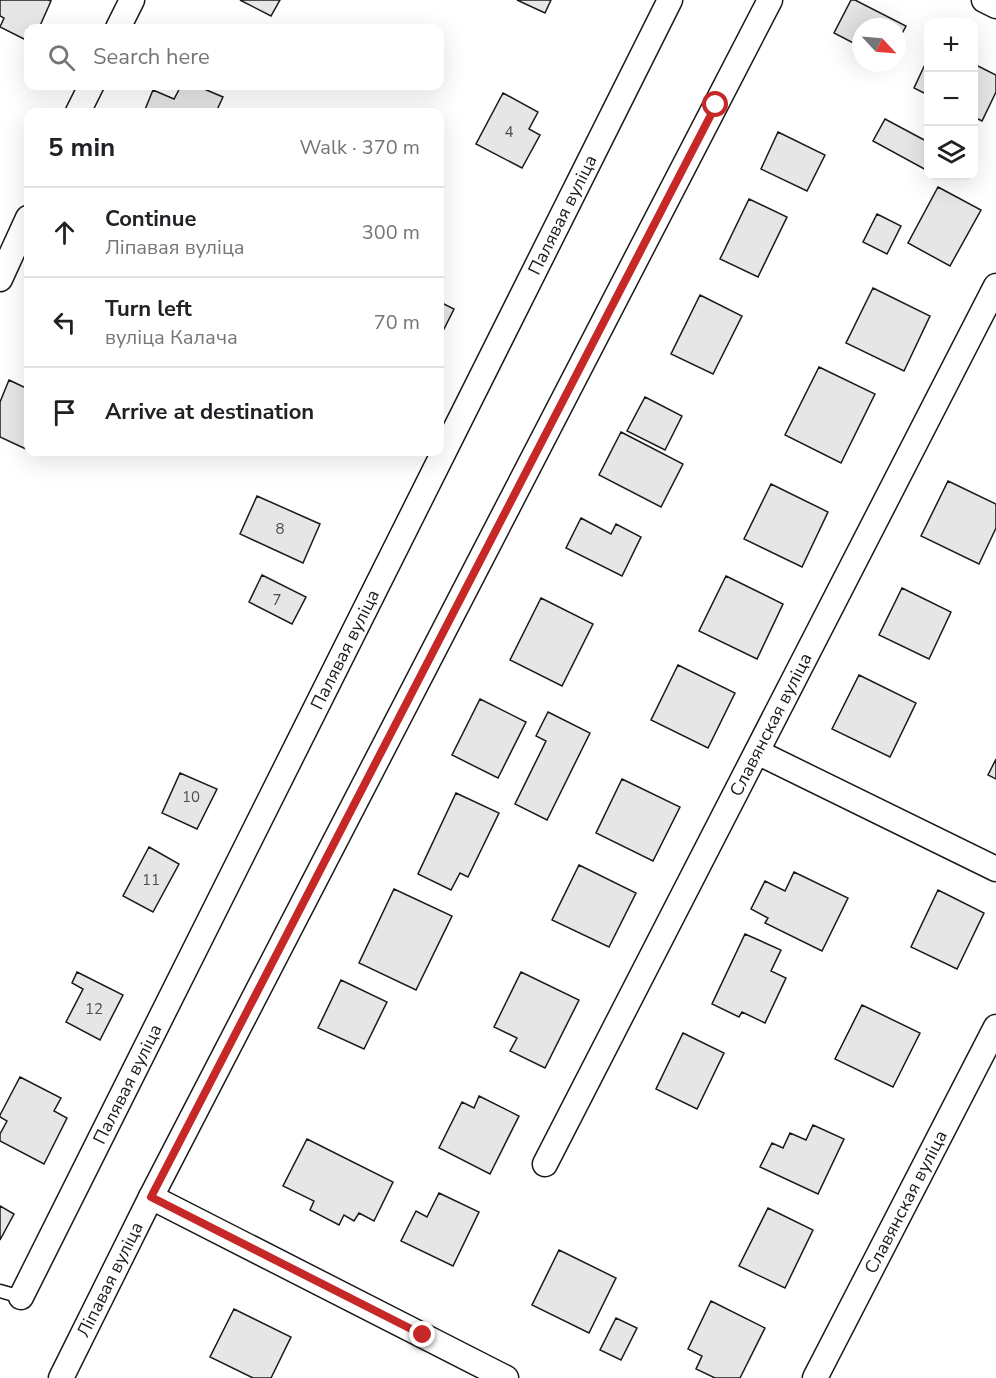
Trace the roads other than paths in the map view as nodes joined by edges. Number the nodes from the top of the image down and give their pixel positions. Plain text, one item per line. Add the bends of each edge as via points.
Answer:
1 (132, 0) edge
2 (670, 0) edge
3 (770, 0) edge
4 (984, 0) edge
5 (996, 6) edge
6 (120, 24) edge
7 (89, 90) edge
8 (80, 108) edge
9 (24, 227) edge
10 (0, 279) edge
11 (996, 286) edge
12 (444, 444) edge
13 (438, 456) edge
14 (757, 752) junction
15 (996, 869) edge
16 (996, 1027) edge
17 (546, 1164) dead end
18 (151, 1197) junction
19 (11, 1294) edge
20 (61, 1378) edge
21 (506, 1378) edge
22 (815, 1378) edge

1 - 6 street
2 - 12 street, Палявая вуліца
3 - 18 street, Ліпавая вуліца
4 - 5 street
7 - 8 street
9 - 10 street
11 - 14 street, Славянская вуліца
13 - 19 street, Палявая вуліца
14 - 15 street
14 - 17 street, Славянская вуліца
16 - 22 street, Славянская вуліца
18 - 20 street, Ліпавая вуліца
18 - 21 street

